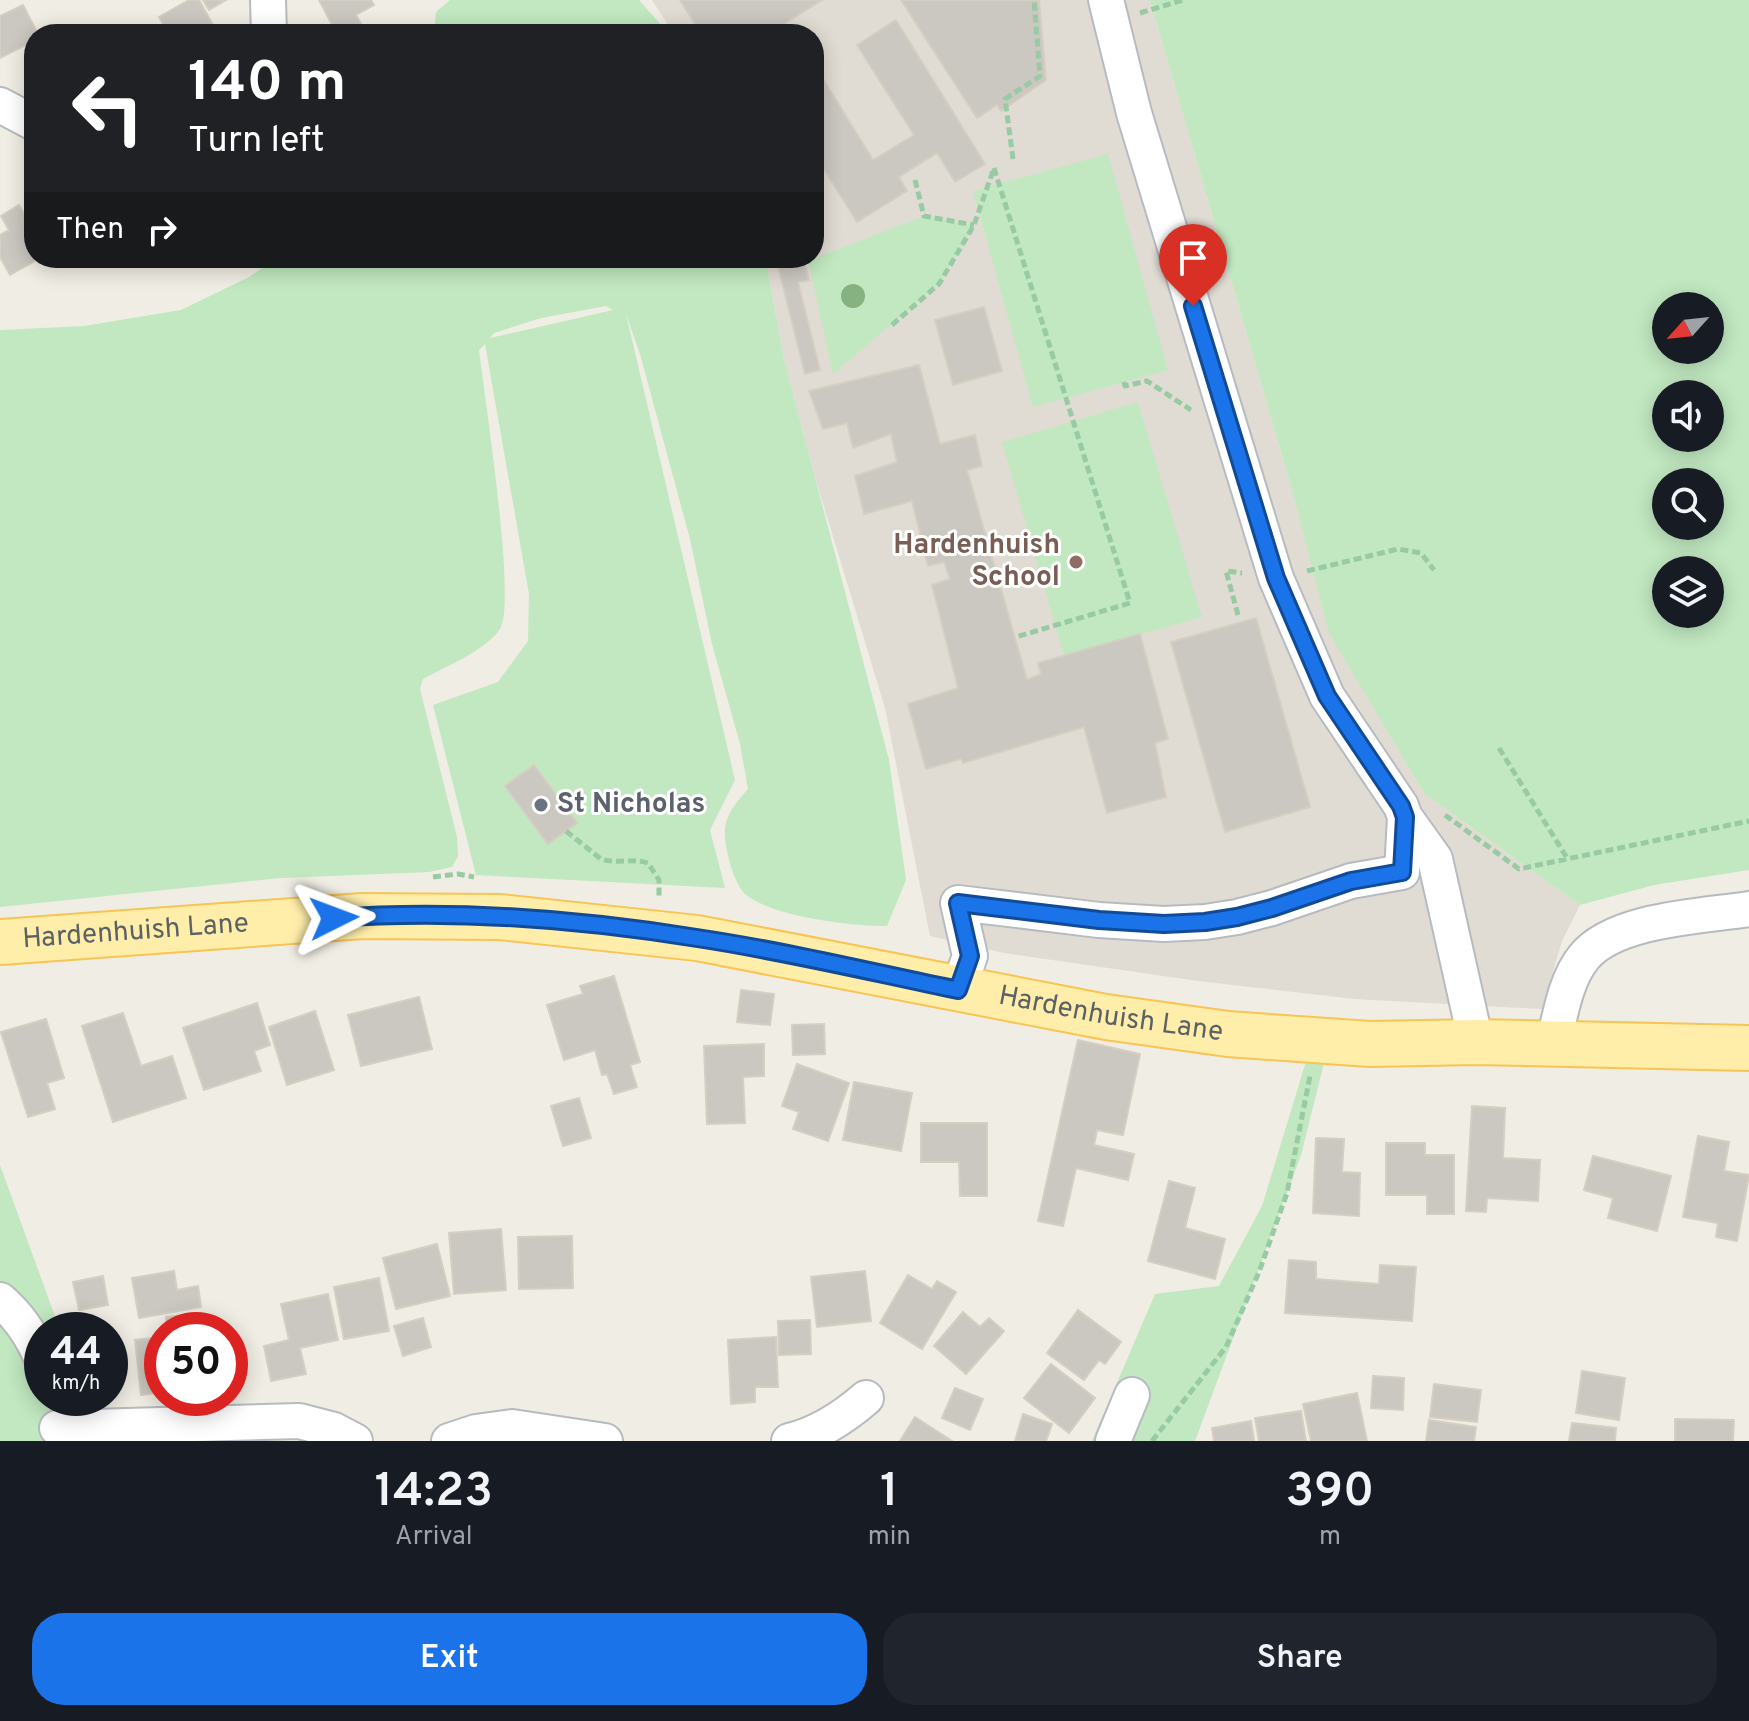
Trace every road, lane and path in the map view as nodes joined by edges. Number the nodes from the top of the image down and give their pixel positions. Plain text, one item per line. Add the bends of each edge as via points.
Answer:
1 (268, 0) edge
2 (1034, 0) edge
3 (1183, 0) edge
4 (1109, 10) edge
5 (269, 24) edge
6 (0, 105) edge
7 (24, 118) edge
8 (1013, 159) dead end
9 (915, 180) dead end
10 (974, 225) junction
11 (892, 325) dead end
12 (1124, 382) dead end
13 (1232, 437) junction
14 (1434, 570) dead end
15 (1276, 578) junction
16 (1016, 637) dead end
17 (1499, 748) dead end
18 (1420, 813) junction
19 (1749, 821) edge
20 (566, 831) dead end
21 (1567, 858) junction
22 (1402, 872) junction
23 (659, 907) dead end
24 (1445, 907) junction
25 (1749, 909) edge
26 (0, 942) edge
27 (958, 990) junction
28 (1316, 1040) junction
29 (1476, 1042) junction
30 (1553, 1045) junction
31 (1749, 1048) edge
32 (0, 1300) edge
33 (24, 1328) edge
34 (1132, 1395) dead end
35 (866, 1398) dead end
36 (56, 1422) edge
37 (355, 1441) edge
38 (449, 1441) edge
39 (605, 1441) edge
40 (789, 1441) edge
41 (1113, 1441) edge
42 (1152, 1441) edge

1 - 5 street
2 - 8 path via 1040,76 1005,99
3 - 4 path
4 - 13 street via 1134,113
6 - 7 street
9 - 10 path via 924,216
10 - 11 path via 939,284
10 - 16 path via 994,168 1130,603
12 - 13 path via 1125,386 1147,381
13 - 15 street
14 - 15 path via 1421,553 1398,549
15 - 18 street via 1327,696 1401,806
17 - 21 path
18 - 21 path via 1519,869
18 - 22 street
18 - 24 street
19 - 21 path
20 - 23 path via 608,862 633,860 652,867 659,880
22 - 24 street
22 - 27 street via 1205,922 1099,920 958,903 970,956
24 - 29 street
25 - 30 street via 1630,930 1594,948 1571,980
26 - 27 main road, Hardenhuish Lane via 363,916 500,917 697,938
27 - 28 main road, Hardenhuish Lane via 1119,1019
28 - 29 main road, Hardenhuish Lane
28 - 42 path via 1287,1193 1259,1272 1226,1347
29 - 30 main road, Hardenhuish Lane
30 - 31 main road, Hardenhuish Lane
32 - 33 street
34 - 41 street
35 - 40 street via 817,1432
36 - 37 street via 299,1421
38 - 39 street via 512,1427

